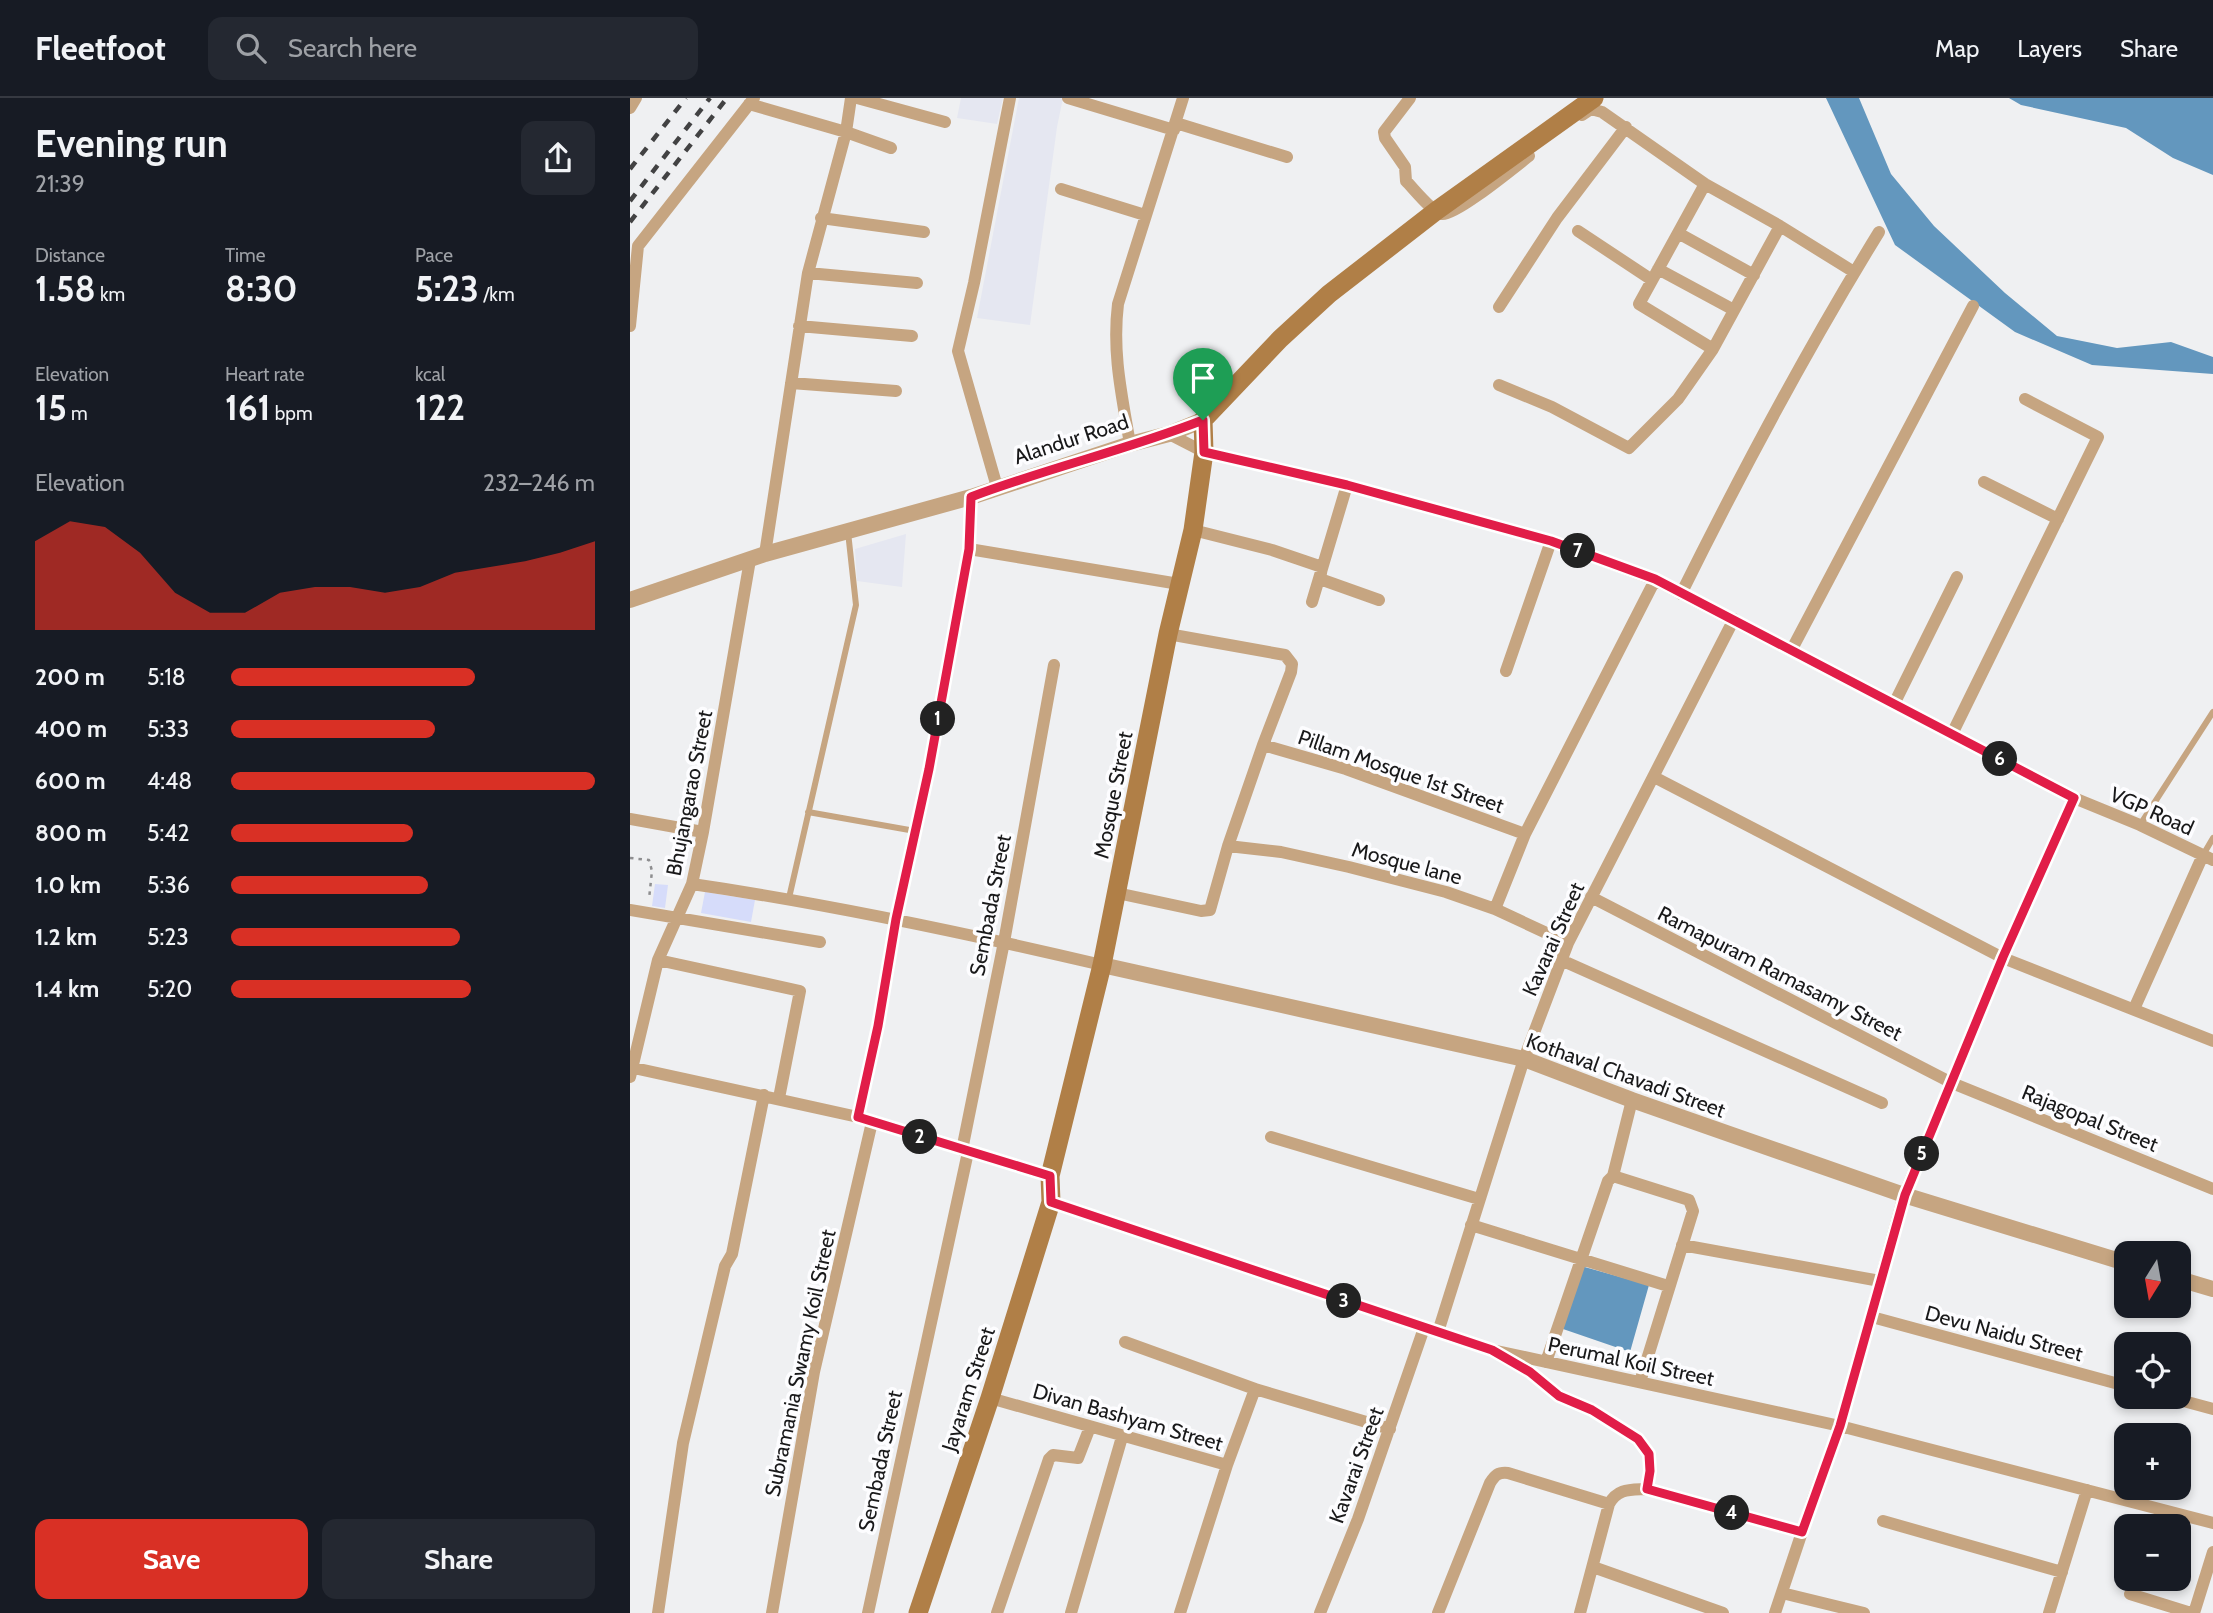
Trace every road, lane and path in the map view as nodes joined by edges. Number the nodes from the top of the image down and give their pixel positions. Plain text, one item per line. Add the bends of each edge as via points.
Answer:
1 (636, 98) edge
2 (851, 98) edge
3 (858, 98) edge
4 (1010, 98) edge
5 (1068, 98) edge
6 (1184, 98) edge
7 (1410, 98) edge
8 (1594, 98) edge
9 (751, 101) edge
10 (630, 108) edge
11 (945, 122) dead end
12 (1175, 127) junction
13 (1626, 128) junction
14 (845, 132) junction
15 (891, 148) dead end
16 (1287, 157) dead end
17 (1706, 184) junction
18 (1061, 189) dead end
19 (1436, 211) junction
20 (1145, 215) junction
21 (821, 218) junction
22 (1780, 226) junction
23 (1578, 231) dead end
24 (924, 232) dead end
25 (1880, 232) dead end
26 (1678, 233) junction
27 (1854, 272) junction
28 (808, 273) junction
29 (1655, 275) junction
30 (1754, 275) junction
31 (917, 283) dead end
32 (1973, 306) dead end
33 (1499, 307) dead end
34 (1734, 310) junction
35 (630, 326) edge
36 (799, 326) junction
37 (912, 336) dead end
38 (1713, 349) junction
39 (791, 383) junction
40 (1499, 385) dead end
41 (896, 391) dead end
42 (2025, 399) dead end
43 (1203, 420) junction
44 (1168, 433) junction
45 (1130, 444) junction
46 (1204, 452) junction
47 (1984, 482) dead end
48 (1347, 485) junction
49 (997, 487) junction
50 (971, 497) junction
51 (2058, 519) junction
52 (847, 530) junction
53 (1193, 530) junction
54 (1551, 541) junction
55 (969, 549) junction
56 (758, 557) junction
57 (1322, 567) junction
58 (1957, 577) dead end
59 (1655, 579) junction
60 (1180, 584) junction
61 (1681, 594) junction
62 (630, 600) edge
63 (1379, 600) dead end
64 (1311, 602) dead end
65 (1734, 619) junction
66 (1168, 634) junction
67 (1792, 649) junction
68 (1054, 665) dead end
69 (1506, 671) dead end
70 (1894, 704) junction
71 (2213, 712) edge
72 (1952, 733) junction
73 (1263, 745) junction
74 (1654, 777) junction
75 (2074, 798) junction
76 (808, 812) junction
77 (630, 819) edge
78 (2140, 825) junction
79 (915, 831) junction
80 (703, 832) junction
81 (1525, 834) junction
82 (2213, 838) edge
83 (1228, 846) junction
84 (2208, 857) edge
85 (630, 858) edge
86 (692, 884) junction
87 (1117, 893) junction
88 (1591, 897) junction
89 (789, 898) junction
90 (639, 899) dead end
91 (1495, 909) junction
92 (630, 910) edge
93 (676, 919) junction
94 (896, 919) junction
95 (820, 942) dead end
96 (1004, 942) junction
97 (1568, 943) junction
98 (2003, 957) junction
99 (658, 960) junction
100 (1561, 960) junction
101 (1102, 965) junction
102 (2134, 1009) junction
103 (2213, 1041) edge
104 (1524, 1059) junction
105 (631, 1070) edge
106 (1952, 1083) junction
107 (764, 1095) junction
108 (779, 1098) junction
109 (1632, 1100) junction
110 (1882, 1102) dead end
111 (858, 1117) junction
112 (872, 1122) junction
113 (1271, 1138) dead end
114 (965, 1151) junction
115 (1050, 1176) junction
116 (1613, 1176) junction
117 (2213, 1189) edge
118 (1905, 1195) junction
119 (1479, 1199) junction
120 (1051, 1202) junction
121 (1471, 1225) junction
122 (1682, 1245) junction
123 (1582, 1259) junction
124 (2114, 1259) edge
125 (1880, 1281) junction
126 (2191, 1283) edge
127 (1668, 1286) junction
128 (2213, 1289) edge
129 (1872, 1317) junction
130 (1424, 1328) junction
131 (1438, 1332) junction
132 (1125, 1342) dead end
133 (1492, 1350) junction
134 (1546, 1362) junction
135 (1640, 1382) junction
136 (2114, 1383) edge
137 (1255, 1390) junction
138 (990, 1398) junction
139 (2191, 1403) edge
140 (2213, 1409) edge
141 (1840, 1426) junction
142 (1090, 1427) junction
143 (1390, 1429) junction
144 (1122, 1437) junction
145 (1227, 1465) junction
146 (1647, 1489) junction
147 (2087, 1490) junction
148 (1609, 1504) junction
149 (1883, 1521) dead end
150 (2213, 1523) edge
151 (1802, 1532) junction
152 (2213, 1552) edge
153 (1593, 1567) junction
154 (2062, 1572) junction
155 (1782, 1593) junction
156 (2130, 1594) dead end
157 (658, 1613) edge
158 (772, 1613) edge
159 (868, 1613) edge
160 (918, 1613) edge
161 (997, 1613) edge
162 (1071, 1613) edge
163 (1180, 1613) edge
164 (1320, 1613) edge
165 (1438, 1613) edge
166 (1580, 1613) edge
167 (1723, 1613) edge
168 (1775, 1613) edge
169 (1864, 1613) edge
170 (2049, 1613) edge
171 (2193, 1613) edge

1 - 10 street
2 - 14 street, Bhujangarao Street
3 - 11 street
4 - 49 street via 958,351
5 - 12 street
6 - 12 street
7 - 19 street via 1386,127 1385,138 1405,167 1406,181
8 - 19 main road, Alandur Road
9 - 14 street
9 - 35 street via 638,246
12 - 16 street
12 - 20 street
13 - 17 street
13 - 19 street via 1591,109 1462,206 1448,214
13 - 33 street via 1557,218
14 - 15 street
14 - 21 street, Bhujangarao Street
17 - 22 street
17 - 26 street
18 - 20 street
19 - 43 main road, Alandur Road via 1319,303
20 - 45 street via 1118,304 1115,334
21 - 24 street
21 - 28 street, Bhujangarao Street
22 - 27 street
22 - 30 street
23 - 29 street
25 - 27 street
26 - 29 street
26 - 30 street
27 - 61 street via 1752,454
28 - 31 street
28 - 36 street, Bhujangarao Street
29 - 34 street
29 - 38 street via 1639,304
30 - 34 street
32 - 67 street
34 - 38 street
36 - 37 street
36 - 39 street, Bhujangarao Street
38 - 40 street via 1678,399 1629,448
39 - 41 street
39 - 56 street, Bhujangarao Street
42 - 51 street via 2098,437
43 - 44 street, Alandur Road
43 - 46 main road, Mosque Street
44 - 45 street, Alandur Road
44 - 46 street, VGP Road
45 - 49 street, Alandur Road
46 - 48 street, VGP Road
46 - 53 main road, Mosque Street
47 - 51 street
48 - 54 street, VGP Road
48 - 57 street
49 - 50 street, Alandur Road
50 - 52 street, Alandur Road
50 - 55 street
51 - 72 street
52 - 56 street, Alandur Road
52 - 76 lane via 856,605
53 - 57 street
53 - 60 main road, Mosque Street
54 - 59 street, VGP Road
54 - 69 street
55 - 60 street
55 - 79 street
56 - 62 street, Alandur Road
56 - 80 street, Bhujangarao Street
57 - 63 street via 1320,579
57 - 64 street
58 - 70 street
59 - 61 street, VGP Road
59 - 81 street
60 - 66 main road, Mosque Street
61 - 65 street, VGP Road
65 - 67 street, VGP Road
65 - 74 street, Kavarai Street
66 - 73 street via 1285,655 1292,672
66 - 87 main road, Mosque Street
67 - 70 street, VGP Road
68 - 96 street, Sembada Street
70 - 72 street, VGP Road
71 - 78 lane
72 - 75 street, VGP Road
73 - 81 street, Pillam Mosque 1st Street via 1346,769
73 - 83 street
74 - 88 street, Kavarai Street
74 - 98 street
75 - 78 street, VGP Road
75 - 98 street
76 - 79 lane
76 - 89 lane
77 - 80 street
78 - 84 street, VGP Road
79 - 94 street
80 - 86 street, Bhujangarao Street
81 - 91 street
82 - 84 lane
83 - 87 street via 1213,905 1206,911
83 - 91 street, Mosque lane via 1349,866
84 - 102 street
85 - 90 path via 649,859 652,871 649,900
86 - 89 street
86 - 93 street, Bhujangarao Street
87 - 101 main road, Mosque Street
88 - 97 street, Kavarai Street
88 - 106 street, Ramapuram Ramasamy Street
89 - 94 street
91 - 97 street, Mosque lane
92 - 93 street
93 - 95 street
93 - 99 street, Bhujangarao Street
94 - 96 street
94 - 111 street
96 - 101 street
96 - 114 street, Sembada Street
97 - 100 street, Kavarai Street
98 - 102 street
98 - 106 street
99 - 105 street, Bhujangarao Street
99 - 108 street via 800,991
100 - 104 street, Kavarai Street
100 - 110 street
101 - 104 street, Kothaval Chavadi Street
101 - 115 main road, Mosque Street
102 - 103 street
104 - 109 street, Kothaval Chavadi Street
104 - 119 street, Kavarai Street
105 - 107 street
106 - 117 street, Rajagopal Street
106 - 118 street
107 - 108 street
107 - 157 street via 732,1254 725,1266 682,1443
108 - 111 street
109 - 116 street
109 - 118 street, Kothaval Chavadi Street
111 - 112 street
112 - 114 street
112 - 158 street, Subramania Swamy Koil Street via 814,1372
113 - 119 street
114 - 115 street
114 - 159 street, Sembada Street
115 - 120 main road, Jayaram Street
116 - 122 street via 1689,1200 1693,1211
116 - 123 street
118 - 124 street, Kothaval Chavadi Street
118 - 125 street
119 - 121 street, Kavarai Street
120 - 130 street, Perumal Koil Street
120 - 138 main road, Jayaram Street
121 - 123 street
121 - 131 street, Kavarai Street
122 - 125 street
122 - 127 street
123 - 127 street
123 - 134 street
125 - 129 street
126 - 128 street
127 - 135 street
129 - 136 street, Devu Naidu Street
129 - 141 street
130 - 131 street, Perumal Koil Street
130 - 143 street, Kavarai Street
131 - 133 street, Perumal Koil Street
132 - 137 street
133 - 134 street, Perumal Koil Street
133 - 146 street via 1559,1396 1638,1439 1649,1454
134 - 135 street, Perumal Koil Street
135 - 141 street, Perumal Koil Street
137 - 143 street
137 - 145 street
138 - 142 street, Divan Bashyam Street
138 - 160 main road, Jayaram Street
139 - 140 street
141 - 147 street, Perumal Koil Street
141 - 151 street
142 - 144 street, Divan Bashyam Street
142 - 161 street via 1078,1458 1053,1455 1049,1459
143 - 164 street, Kavarai Street
144 - 145 street, Divan Bashyam Street
144 - 162 street
145 - 163 street, Divan Bashyam Street
146 - 148 street via 1624,1490
146 - 151 street
147 - 150 street, Perumal Koil Street
147 - 154 street
148 - 153 street
148 - 165 street via 1508,1472 1495,1475
149 - 154 street
151 - 155 street
152 - 171 street
153 - 166 street
153 - 167 street
154 - 170 street
155 - 168 street
155 - 169 street
156 - 171 street

